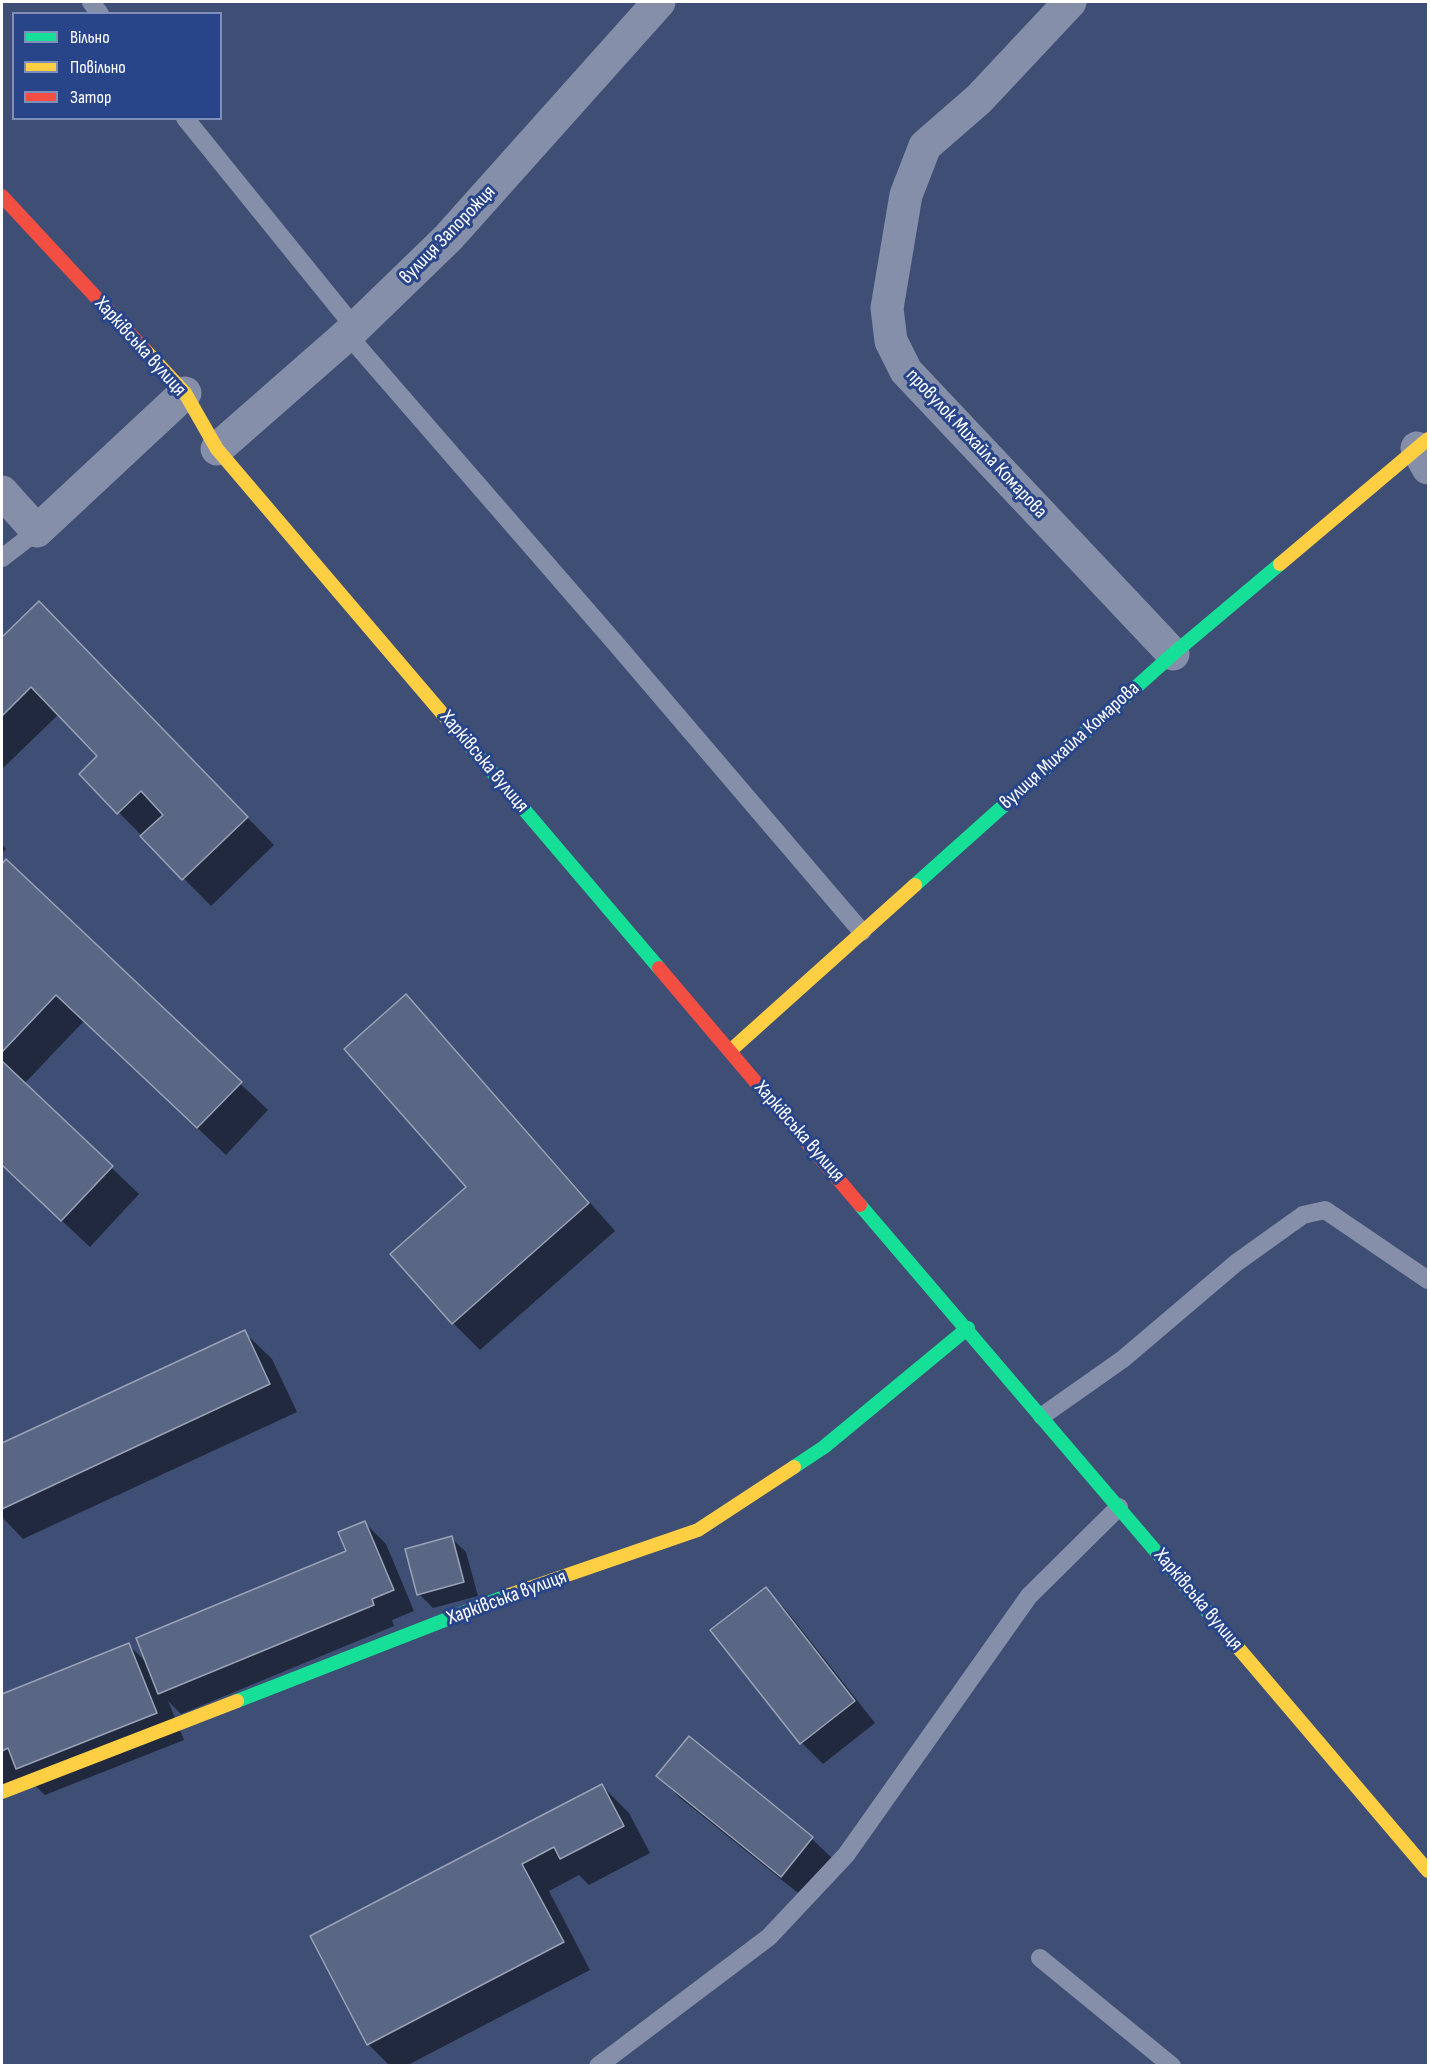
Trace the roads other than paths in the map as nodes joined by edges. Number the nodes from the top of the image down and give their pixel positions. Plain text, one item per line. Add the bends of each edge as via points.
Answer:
1 (659, 2) edge
2 (1070, 2) edge
3 (187, 120) edge
4 (2, 196) edge
5 (351, 331) junction
6 (185, 393) junction
7 (217, 449) junction
8 (1425, 452) edge
9 (2, 492) edge
10 (37, 531) junction
11 (2, 558) edge
12 (1173, 654) junction
13 (862, 932) junction
14 (730, 1051) junction
15 (1428, 1280) edge
16 (968, 1328) junction
17 (1042, 1416) junction
18 (1119, 1507) junction
19 (2, 1792) edge
20 (1428, 1871) edge
21 (1040, 1958) dead end
22 (598, 2066) edge
23 (1172, 2066) edge

1 - 5 street, вулиця Запорожця via 448,238
2 - 12 street, провулок Михайла Комарова via 979,99 925,146 906,195 887,308 891,340 906,371
3 - 5 lane
4 - 6 main road, Харківська вулиця
5 - 7 street, вулиця Запорожця
5 - 13 lane
6 - 7 main road, Харківська вулиця
6 - 10 street
7 - 14 main road, Харківська вулиця
8 - 12 main road, вулиця Михайла Комарова
9 - 10 street
10 - 11 lane
12 - 13 main road, вулиця Михайла Комарова
13 - 14 main road, вулиця Михайла Комарова
14 - 16 main road, Харківська вулиця
15 - 17 lane via 1325,1210 1303,1215 1236,1263 1124,1359
16 - 17 main road, Харківська вулиця
16 - 19 main road, Харківська вулиця via 824,1447 698,1530 503,1598
17 - 18 main road, Харківська вулиця
18 - 20 main road, Харківська вулиця
18 - 22 lane via 1029,1596 846,1854 769,1937
21 - 23 lane

